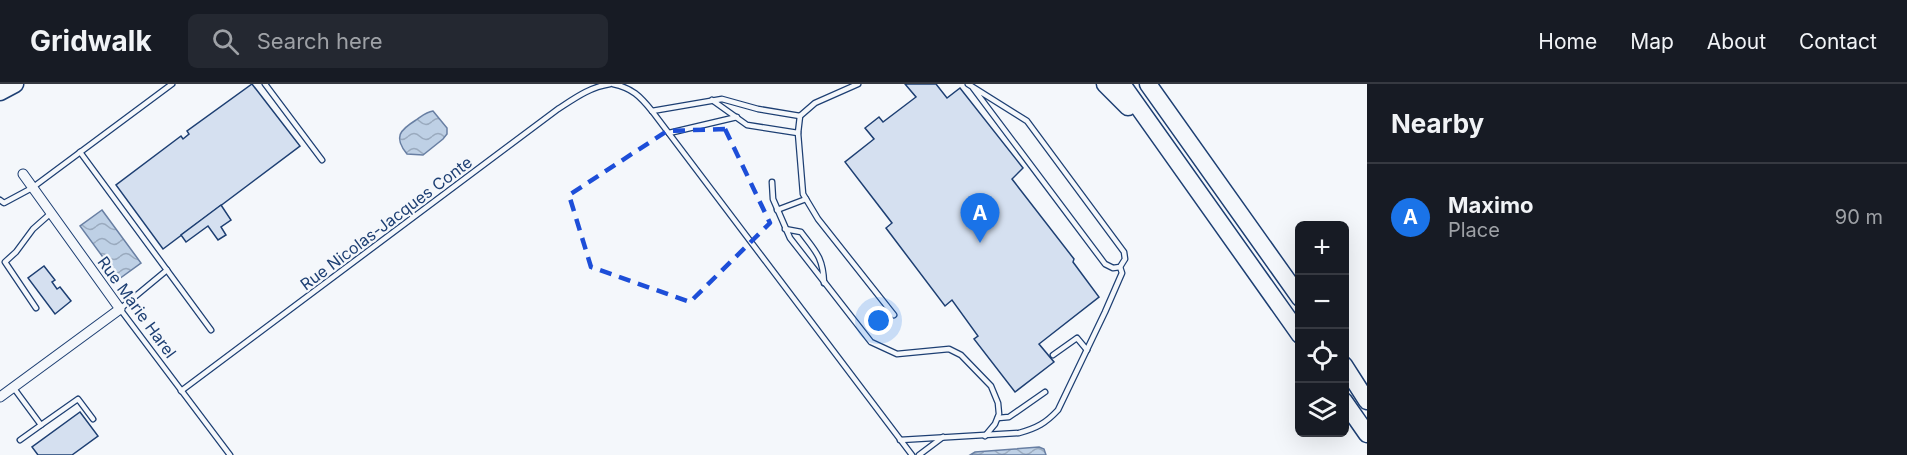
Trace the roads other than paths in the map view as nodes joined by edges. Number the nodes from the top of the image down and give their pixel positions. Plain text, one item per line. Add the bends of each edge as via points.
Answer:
1 (15, 84) edge
2 (172, 84) edge
3 (265, 84) edge
4 (612, 84) edge
5 (858, 84) edge
6 (968, 84) edge
7 (1105, 84) edge
8 (1122, 84) edge
9 (1148, 84) edge
10 (973, 88) junction
11 (0, 92) edge
12 (712, 100) junction
13 (652, 111) junction
14 (800, 116) junction
15 (737, 117) junction
16 (669, 133) junction
17 (798, 134) junction
18 (1159, 136) junction
19 (81, 152) junction
20 (322, 160) dead end
21 (23, 174) dead end
22 (772, 182) dead end
23 (32, 188) junction
24 (0, 200) edge
25 (806, 200) junction
26 (777, 210) junction
27 (51, 213) junction
28 (785, 229) junction
29 (1120, 267) junction
30 (167, 270) junction
31 (824, 285) junction
32 (1295, 292) edge
33 (36, 308) dead end
34 (120, 309) junction
35 (894, 315) dead end
36 (1295, 329) edge
37 (212, 330) dead end
38 (1087, 350) junction
39 (1053, 356) dead end
40 (1349, 373) edge
41 (13, 387) junction
42 (181, 391) junction
43 (1045, 392) dead end
44 (0, 397) edge
45 (1367, 401) edge
46 (1349, 407) edge
47 (998, 418) junction
48 (93, 419) dead end
49 (41, 425) junction
50 (1367, 434) edge
51 (985, 436) junction
52 (943, 437) junction
53 (20, 440) dead end
54 (900, 440) junction
55 (230, 455) edge
56 (912, 455) edge
57 (919, 455) edge

1 - 11 highway
2 - 19 lane
3 - 20 lane
4 - 13 lane, Rue Nicolas-Jacques Conte via 637,93
4 - 42 lane, Rue Nicolas-Jacques Conte via 584,92 558,109
5 - 14 lane via 815,103
6 - 10 lane
7 - 18 highway
8 - 18 highway
9 - 32 highway
10 - 29 lane via 1105,264
10 - 29 lane via 1027,121 1124,252 1125,260
12 - 13 lane
12 - 14 lane
12 - 15 lane
13 - 16 lane, Rue Nicolas-Jacques Conte
14 - 17 lane
15 - 16 lane
15 - 17 lane via 747,125
16 - 54 lane, Rue Nicolas-Jacques Conte
17 - 25 lane
18 - 36 highway
19 - 23 lane
19 - 30 lane
21 - 23 street, Rue Marie Harel
22 - 26 lane
23 - 24 lane via 12,200
23 - 27 street, Rue Marie Harel
25 - 26 lane
25 - 35 lane
26 - 28 lane
27 - 33 lane via 5,262
27 - 34 street, Rue Marie Harel
28 - 31 lane
28 - 31 lane via 801,232 819,256
29 - 38 lane via 1122,273
30 - 34 lane
30 - 37 lane
31 - 47 lane via 871,342 887,351 905,354 949,349 961,355 991,386 998,403
34 - 41 street
34 - 42 lane, Rue Marie Harel
38 - 39 lane via 1077,338
38 - 51 lane via 1058,410 1048,421 1019,433
40 - 45 highway
41 - 44 street
41 - 49 lane
42 - 55 lane, Rue Marie Harel
43 - 47 lane via 1009,417
46 - 50 highway
47 - 51 lane
48 - 49 lane via 78,399
49 - 53 lane
51 - 52 lane
52 - 54 lane
52 - 57 lane
54 - 56 lane, Rue Nicolas-Jacques Conte

